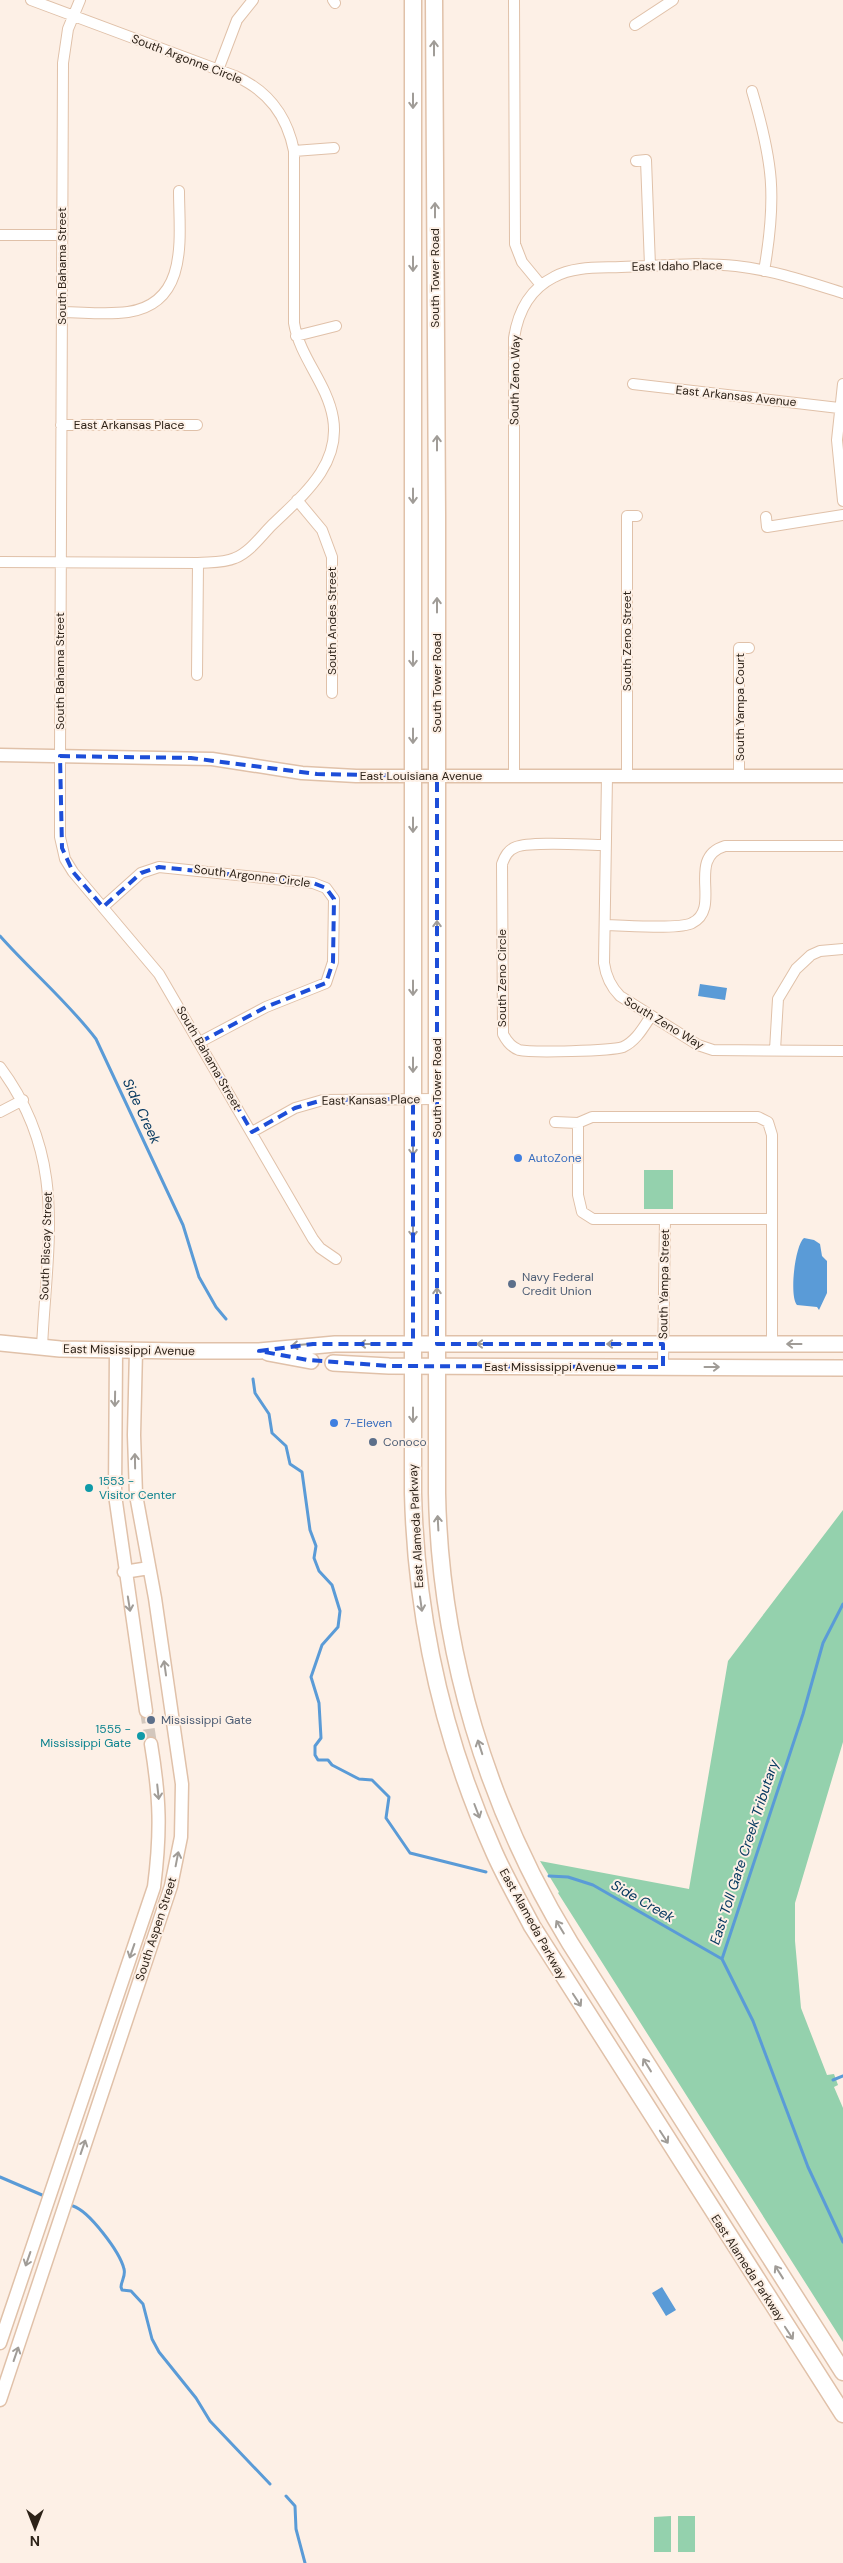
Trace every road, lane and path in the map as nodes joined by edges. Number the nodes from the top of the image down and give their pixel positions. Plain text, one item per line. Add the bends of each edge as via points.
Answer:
1 (31, 0) edge
2 (80, 0) edge
3 (253, 0) edge
4 (413, 0) edge
5 (434, 0) edge
6 (514, 0) edge
7 (673, 0) edge
8 (73, 16) junction
9 (635, 25) dead end
10 (218, 70) junction
11 (752, 91) dead end
12 (334, 148) dead end
13 (294, 152) junction
14 (636, 161) dead end
15 (179, 191) dead end
16 (0, 236) edge
17 (62, 236) junction
18 (650, 266) junction
19 (764, 270) junction
20 (541, 286) junction
21 (843, 293) edge
22 (62, 312) junction
23 (336, 326) dead end
24 (296, 336) junction
25 (633, 384) dead end
26 (843, 384) edge
27 (839, 408) junction
28 (61, 425) junction
29 (197, 425) dead end
30 (297, 500) junction
31 (843, 502) edge
32 (843, 515) edge
33 (637, 516) dead end
34 (766, 517) dead end
35 (0, 562) edge
36 (60, 562) junction
37 (198, 562) junction
38 (749, 648) dead end
39 (197, 675) dead end
40 (332, 693) dead end
41 (0, 755) edge
42 (60, 756) junction
43 (413, 776) junction
44 (437, 776) junction
45 (514, 776) junction
46 (607, 776) junction
47 (627, 776) junction
48 (739, 776) junction
49 (843, 776) edge
50 (606, 845) junction
51 (843, 846) edge
52 (103, 906) junction
53 (605, 925) junction
54 (843, 949) edge
55 (651, 1016) junction
56 (200, 1042) junction
57 (775, 1050) junction
58 (843, 1051) edge
59 (0, 1067) edge
60 (413, 1099) junction
61 (437, 1099) junction
62 (23, 1100) junction
63 (0, 1112) edge
64 (555, 1122) dead end
65 (578, 1123) junction
66 (252, 1132) junction
67 (665, 1219) junction
68 (771, 1219) junction
69 (336, 1258) dead end
70 (0, 1343) edge
71 (413, 1344) junction
72 (437, 1344) junction
73 (663, 1344) junction
74 (772, 1344) junction
75 (843, 1344) edge
76 (42, 1348) junction
77 (116, 1350) junction
78 (136, 1350) junction
79 (259, 1351) junction
80 (311, 1361) joint
81 (333, 1363) joint
82 (413, 1366) junction
83 (437, 1366) junction
84 (663, 1367) junction
85 (843, 1368) edge
86 (143, 1535) junction
87 (120, 1538) junction
88 (414, 1538) junction
89 (149, 1568) junction
90 (124, 1572) junction
91 (449, 1623) junction
92 (146, 1711) tunnel mouth
93 (151, 1744) tunnel mouth
94 (6, 2326) junction
95 (23, 2332) junction
96 (0, 2343) edge
97 (843, 2372) edge
98 (0, 2400) edge
99 (843, 2414) edge

1 - 8 street, South Argonne Circle
2 - 8 street, South Bahama Street
3 - 10 street via 237,20
4 -> 43 main road, South Tower Road
44 -> 5 main road, South Tower Road
6 - 20 street via 515,244 522,262
7 - 9 street
8 - 10 street, South Argonne Circle
8 - 17 street, South Bahama Street via 63,63
10 - 13 street, South Argonne Circle via 248,82 270,99 286,123
11 - 19 street via 766,138 773,193
12 - 13 street
13 - 24 street, South Argonne Circle
14 - 18 street via 646,160
15 - 22 street via 178,263 166,291 149,305 132,311
16 - 17 street
17 - 22 street, South Bahama Street
18 - 19 street, East Idaho Place via 719,265
18 - 20 street, East Idaho Place via 574,270
19 - 21 street, East Idaho Place
20 - 45 street, South Zeno Way via 524,305 514,338
22 - 28 street, South Bahama Street
23 - 24 street
24 - 30 street, South Argonne Circle via 329,402 334,435 323,471
25 - 27 street, East Arkansas Avenue
26 - 27 street
27 - 31 street via 838,456
28 - 29 street, East Arkansas Place
28 - 36 street, South Bahama Street
30 - 37 street, South Argonne Circle via 240,556 223,562
30 - 40 street, South Andes Street via 322,530 332,557
32 - 34 street via 767,527
33 - 47 street, South Zeno Street via 627,516
35 - 36 street, South Argonne Circle
36 - 37 street, South Argonne Circle
36 - 42 street, South Bahama Street
37 - 39 street
38 - 48 street, South Yampa Court via 739,648
41 - 42 street, East Louisiana Avenue
42 - 43 street, East Louisiana Avenue via 212,759 317,774
42 - 52 street, South Bahama Street via 62,848 73,872
43 - 44 street, East Louisiana Avenue
43 -> 60 main road, South Tower Road
44 - 45 street, East Louisiana Avenue
61 -> 44 main road, South Tower Road
45 - 46 street, East Louisiana Avenue
46 - 47 street, East Louisiana Avenue
46 - 50 street, South Zeno Way
47 - 48 street, East Louisiana Avenue
48 - 49 street, East Louisiana Avenue
50 - 53 street, South Zeno Way
50 - 55 street, South Zeno Circle via 522,845 514,847 504,857 503,1034 513,1047 520,1050 607,1050 632,1040
51 - 53 street via 717,848 707,860 705,907 697,920 685,925
52 - 56 street, South Bahama Street via 159,974
52 - 56 street, South Argonne Circle via 141,873 159,867 313,883 326,888 334,899 333,962 326,984 266,1007
53 - 55 street, South Zeno Way via 604,963 608,980 620,996
54 - 57 street via 820,951 802,961 796,969 778,999
55 - 57 street, South Zeno Way via 698,1045 713,1050
56 - 66 street, South Bahama Street
57 - 58 street, South Zeno Way
59 - 62 street, South Biscay Street
60 - 61 street, East Kansas Place
60 - 66 street, East Kansas Place via 323,1100 295,1108
60 -> 71 main road, South Tower Road
72 -> 61 main road, South Tower Road
62 - 63 street
62 - 76 street, South Biscay Street via 40,1141 48,1184
64 - 65 street
65 - 67 street, South Yampa Street via 578,1195 582,1212 593,1218
65 - 68 street via 592,1118 758,1117 768,1122 772,1135
66 - 69 street, South Bahama Street via 313,1239
67 - 68 street
67 - 73 street, South Yampa Street
68 - 74 street
70 - 76 main road, East Mississippi Avenue
71 - 72 main road, East Mississippi Avenue
71 -> 79 main road, East Mississippi Avenue via 313,1344
71 - 82 main road, South Tower Road
73 -> 72 main road, East Mississippi Avenue
72 - 83 main road, South Tower Road
73 - 74 main road, East Mississippi Avenue
73 - 84 street, South Yampa Street
75 -> 74 main road, East Mississippi Avenue
76 - 77 main road, East Mississippi Avenue
77 - 78 main road, East Mississippi Avenue
77 -> 87 street via 114,1476
78 - 79 main road, East Mississippi Avenue
86 -> 78 street, South Aspen Street via 135,1473
79 - 80 main road, East Mississippi Avenue
80 - 81 street, East Mississippi Avenue
81 - 82 main road, East Mississippi Avenue
82 - 83 main road, East Mississippi Avenue
82 -> 88 main road, East Alameda Parkway
83 - 84 main road, East Mississippi Avenue
91 -> 83 main road, East Alameda Parkway via 437,1509
84 -> 85 main road, East Mississippi Avenue
86 - 87 street
86 - 89 street, South Aspen Street
87 - 90 street
88 - 91 main road via 431,1548 437,1601
88 -> 99 main road, East Alameda Parkway via 425,1626 442,1703 466,1782 502,1868 572,1993
89 - 90 street
95 -> 89 street, South Aspen Street via 171,1886 181,1837 182,1784
90 -> 92 street
97 -> 91 main road, East Alameda Parkway via 575,1951 532,1876 496,1794 478,1742
93 -> 94 street, South Aspen Street via 160,1811 160,1844 154,1887
94 - 95 street
94 - 96 street, South Aspen Street
98 -> 95 street, South Aspen Street

